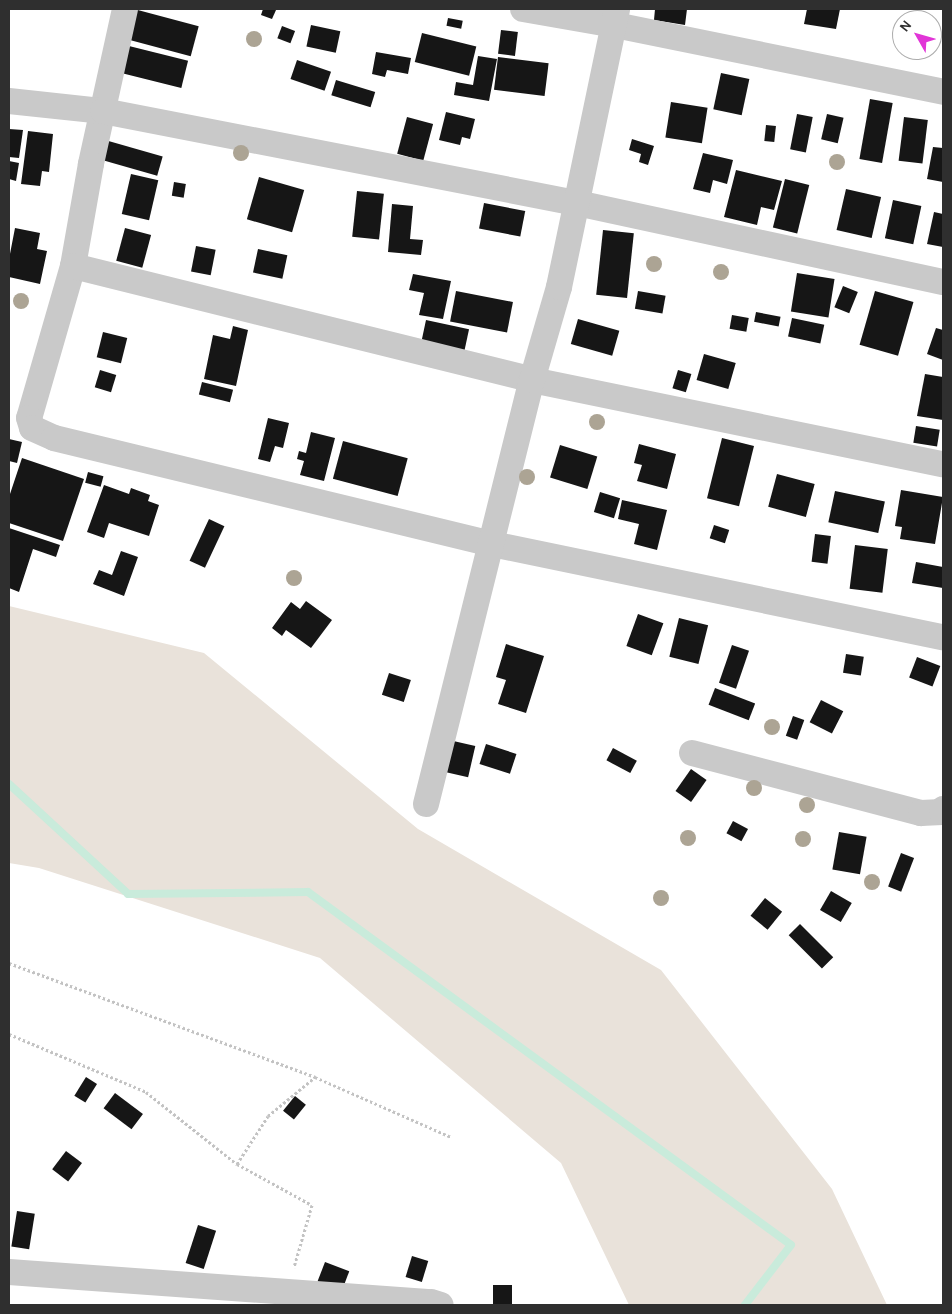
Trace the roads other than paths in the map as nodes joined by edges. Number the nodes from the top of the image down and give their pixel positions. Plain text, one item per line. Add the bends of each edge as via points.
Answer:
1 (125, 9) edge
2 (523, 9) edge
3 (616, 17) edge
4 (943, 92) edge
5 (9, 101) edge
6 (103, 111) junction
7 (577, 203) junction
8 (74, 266) junction
9 (943, 282) edge
10 (532, 380) junction
11 (943, 464) edge
12 (492, 544) junction
13 (943, 637) edge
14 (692, 753) dead end
15 (426, 804) dead end
16 (943, 809) edge
17 (9, 1272) edge
18 (441, 1305) edge

1 - 6 street
2 - 3 street
3 - 4 street
3 - 7 street
5 - 6 street
6 - 7 street
6 - 8 street via 90,164
7 - 9 street
7 - 10 street via 559,287
8 - 10 street
8 - 12 street via 29,418 32,428 54,438
10 - 11 street
10 - 12 street
12 - 13 street
12 - 15 street
14 - 16 street via 921,813 942,812
17 - 18 street

